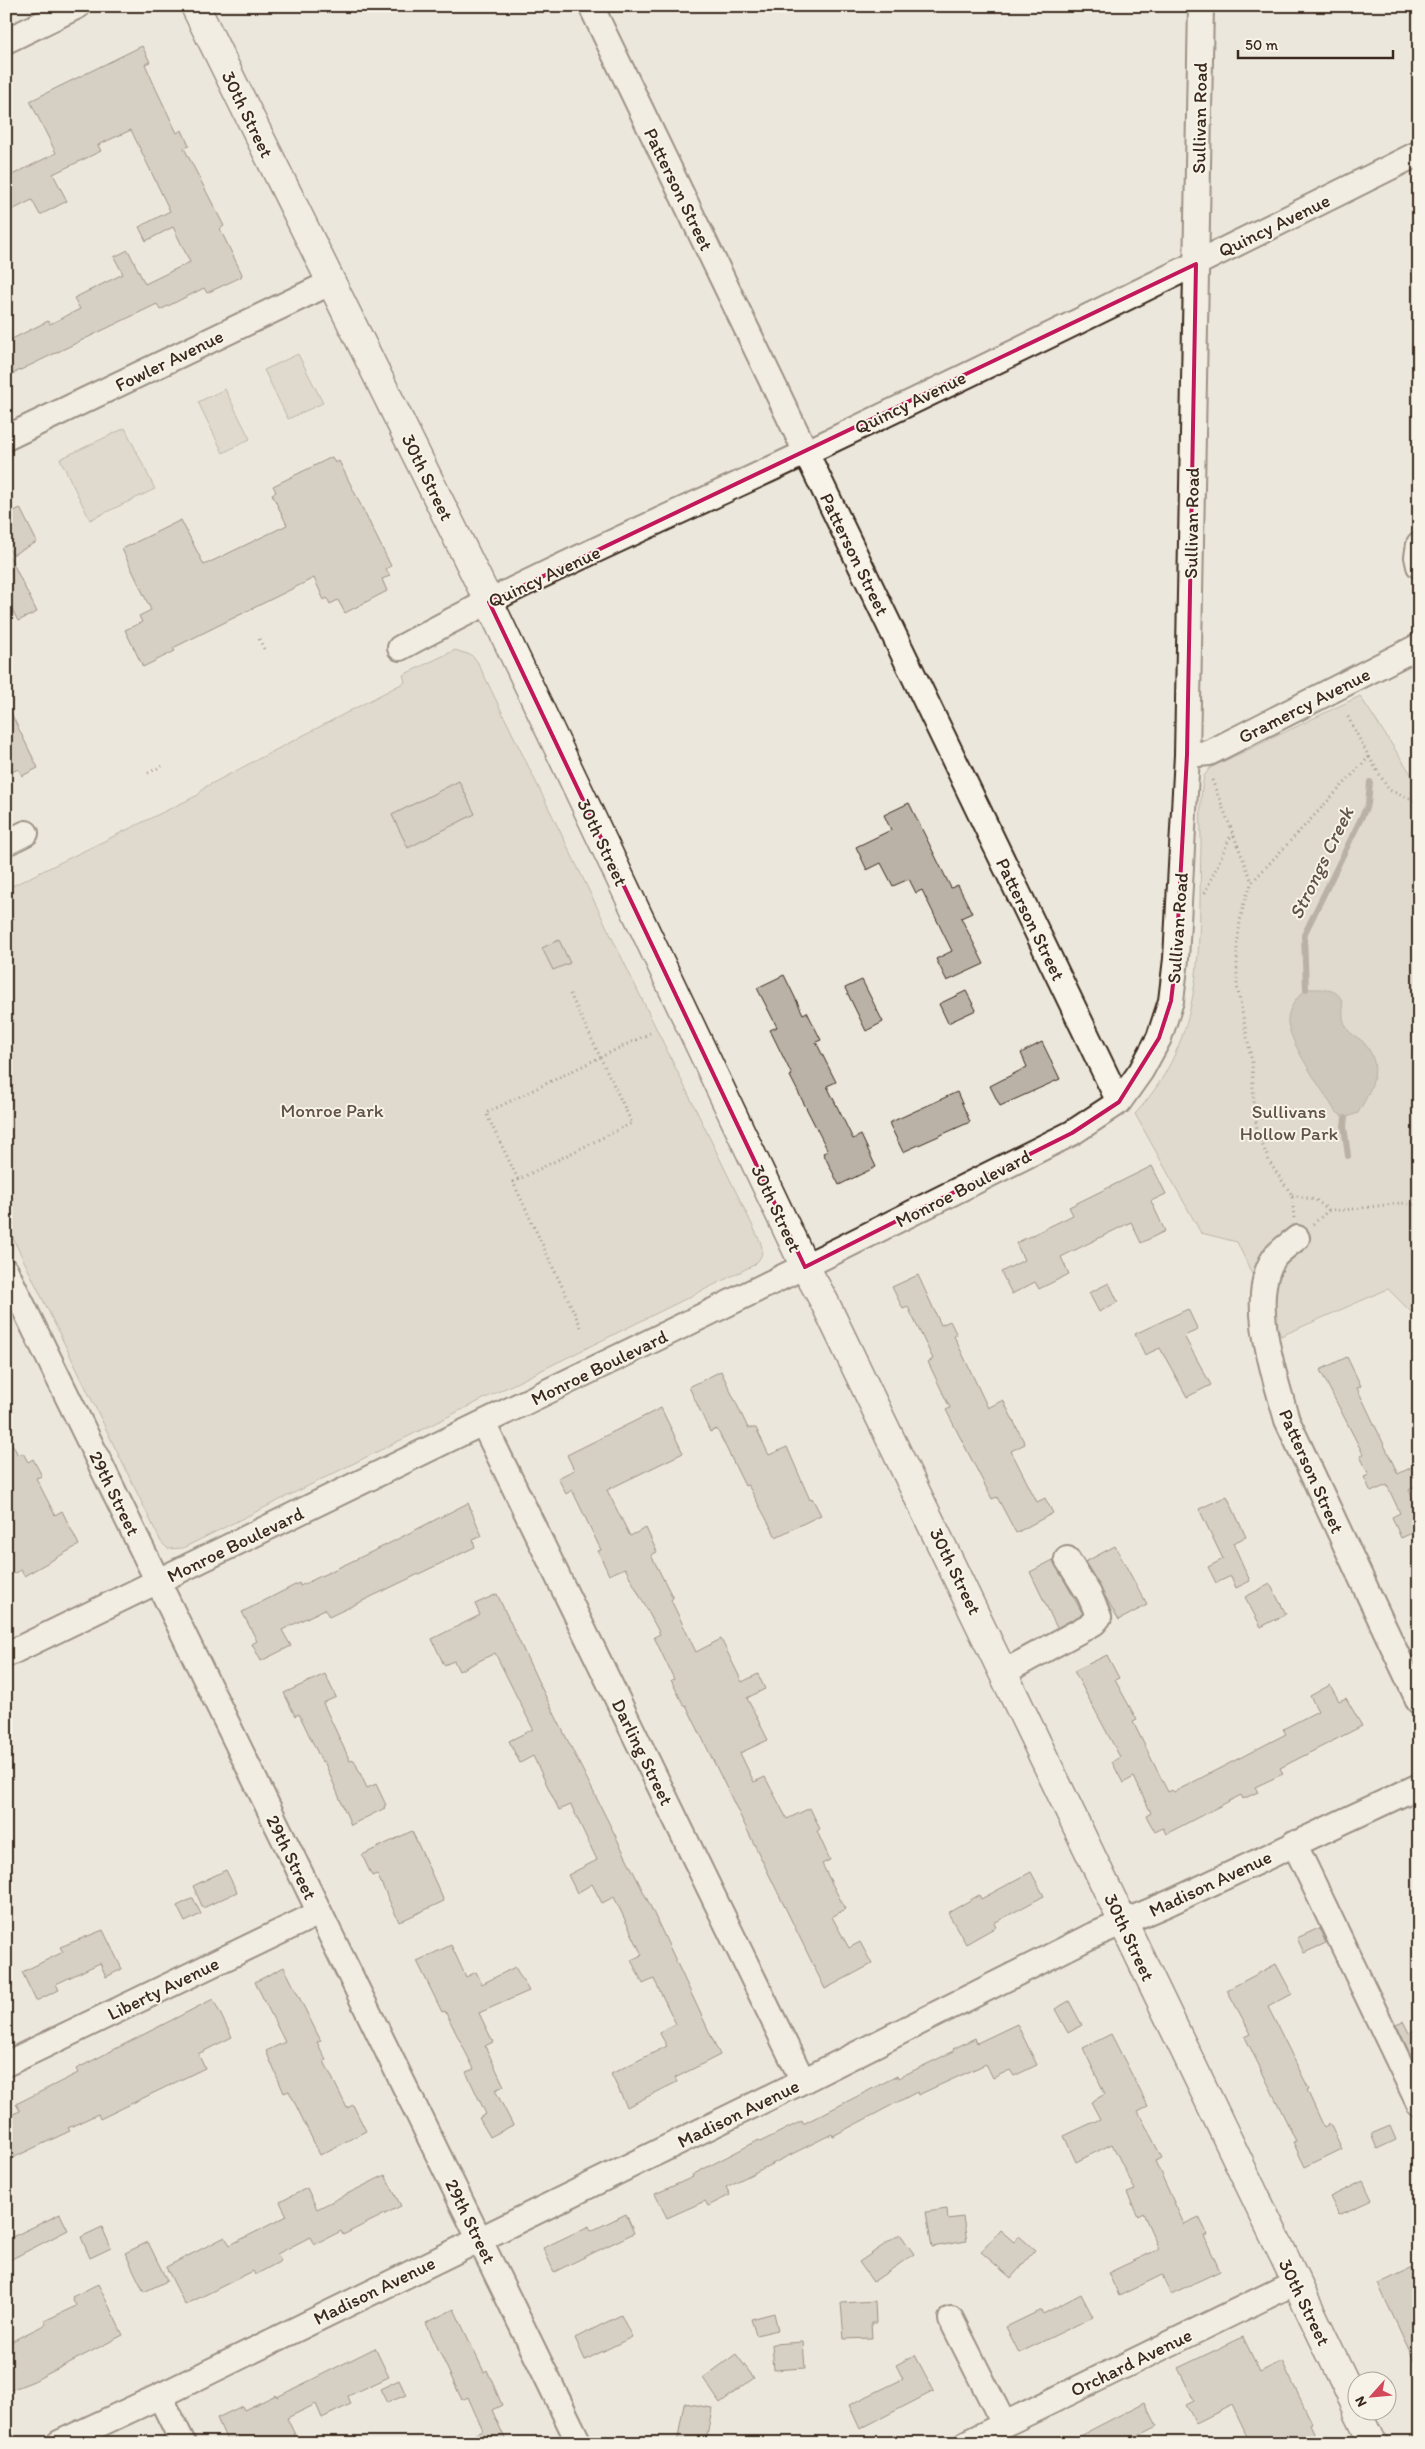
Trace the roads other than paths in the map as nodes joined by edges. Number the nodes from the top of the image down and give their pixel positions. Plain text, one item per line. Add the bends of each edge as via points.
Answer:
1 (78, 6) edge
2 (195, 6) edge
3 (591, 6) edge
4 (1201, 6) edge
5 (6, 41) edge
6 (1419, 154) edge
7 (1196, 264) junction
8 (332, 282) junction
9 (6, 438) edge
10 (806, 452) junction
11 (1419, 544) edge
12 (1419, 566) edge
13 (489, 602) junction
14 (1419, 646) edge
15 (400, 648) dead end
16 (1187, 755) junction
17 (1159, 1038) joint
18 (1119, 1102) junction
19 (1297, 1238) road end
20 (805, 1267) junction
21 (6, 1271) edge
22 (483, 1424) junction
23 (1067, 1559) dead end
24 (158, 1582) junction
25 (6, 1655) edge
26 (1006, 1671) junction
27 (1419, 1702) edge
28 (1419, 1786) edge
29 (1294, 1843) junction
30 (319, 1913) junction
31 (1122, 1923) junction
32 (6, 2064) edge
33 (803, 2081) junction
34 (1419, 2104) edge
35 (480, 2238) junction
36 (1296, 2282) junction
37 (951, 2319) dead end
38 (1348, 2390) edge
39 (160, 2396) junction
40 (1363, 2422) edge
41 (1004, 2424) junction
42 (59, 2443) edge
43 (183, 2443) edge
44 (579, 2443) edge
45 (966, 2443) edge
46 (1373, 2443) edge

1 - 5 street
2 - 8 main road, 30th Street
3 - 10 street, Patterson Street
4 - 7 street, Sullivan Road
6 - 7 street, Quincy Avenue
7 - 10 street, Quincy Avenue
7 - 16 street, Sullivan Road
8 - 9 street, Fowler Avenue
8 - 13 main road, 30th Street
10 - 13 street, Quincy Avenue
10 - 18 street, Patterson Street
11 - 12 street
13 - 15 street, Quincy Avenue
13 - 20 main road, 30th Street
14 - 16 street, Gramercy Avenue via 1209,753
16 - 17 street, Sullivan Road via 1176,959 1171,1001
17 - 18 street, Monroe Boulevard
18 - 20 street, Monroe Boulevard via 1072,1133
19 - 27 street, Patterson Street via 1274,1258 1266,1278 1264,1323 1274,1375 1287,1420
20 - 22 street, Monroe Boulevard
20 - 26 main road, 30th Street
21 - 24 street, 29th Street
22 - 24 street, Monroe Boulevard
22 - 33 street, Darling Street
23 - 26 street via 1099,1617 1094,1623
24 - 25 street, Monroe Boulevard
24 - 30 street, 29th Street
26 - 31 main road, 30th Street
28 - 29 street, Madison Avenue
29 - 31 street, Madison Avenue via 1169,1904
29 - 34 street
30 - 32 street, Liberty Avenue
30 - 35 street, 29th Street
31 - 33 street, Madison Avenue
31 - 36 main road, 30th Street
33 - 35 street, Madison Avenue
35 - 39 street, Madison Avenue
35 - 44 street, 29th Street
36 - 38 main road, 30th Street
36 - 41 street, Orchard Avenue
37 - 41 street
39 - 42 street, Madison Avenue
39 - 43 street
40 - 46 main road, 30th Street
41 - 45 street, Orchard Avenue

